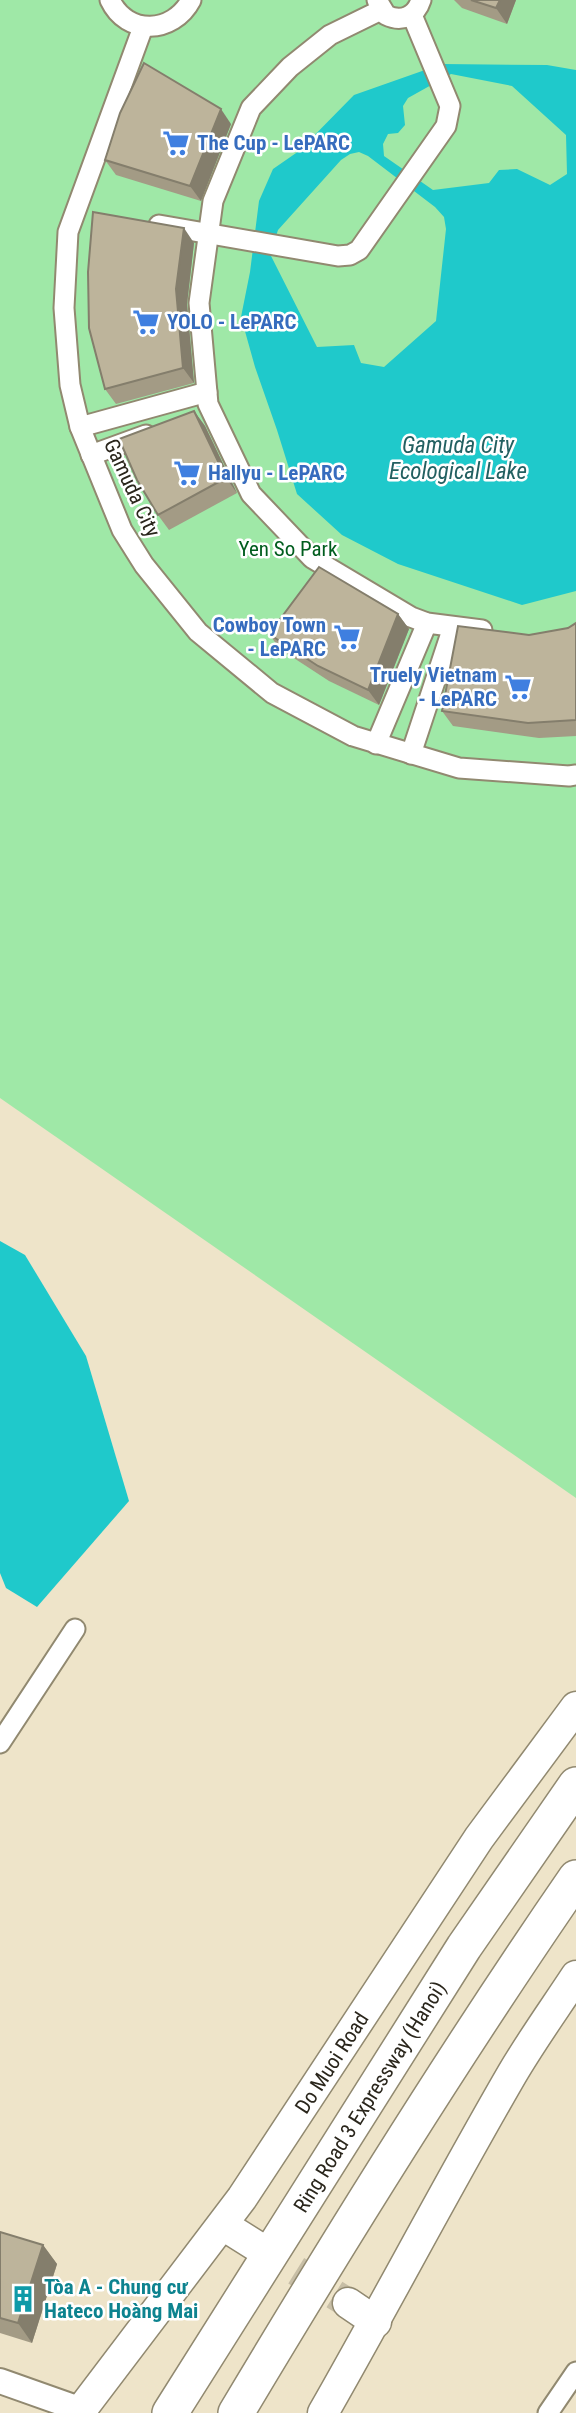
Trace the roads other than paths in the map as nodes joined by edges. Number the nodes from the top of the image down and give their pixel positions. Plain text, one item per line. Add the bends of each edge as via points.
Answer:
1 (110, 0) edge
2 (191, 0) edge
3 (379, 5) edge
4 (416, 7) edge
5 (143, 27) junction
6 (142, 222) edge
7 (209, 234) junction
8 (206, 406) junction
9 (80, 427) junction
10 (163, 428) edge
11 (91, 455) junction
12 (427, 623) junction
13 (453, 626) junction
14 (502, 633) edge
15 (376, 744) junction
16 (411, 754) junction
17 (576, 775) edge
18 (75, 1629) dead end
19 (576, 1707) edge
20 (0, 1743) edge
21 (576, 1785) edge
22 (576, 1878) edge
23 (576, 1976) edge
24 (223, 2225) junction
25 (258, 2247) tunnel mouth
26 (348, 2303) tunnel mouth
27 (376, 2322) junction
28 (576, 2372) edge
29 (0, 2381) edge
30 (81, 2411) edge
31 (171, 2412) edge
32 (236, 2413) edge
33 (323, 2413) edge
34 (548, 2413) edge

1 - 5 street via 124,19
2 - 5 street via 176,19
3 - 4 street via 392,18 406,18
3 - 7 street via 290,67 251,108 213,201
4 - 7 street via 450,116 359,250 338,256
5 - 9 street, Gamuda City via 82,211 68,232 64,308 70,385
6 - 7 street
7 - 8 street via 199,303
8 - 9 street
8 - 12 street via 251,494 312,558
9 - 11 street, Gamuda City
10 - 11 street
11 - 15 street, Gamuda City via 122,530 198,632 272,693
12 - 13 street
12 - 15 street
13 - 14 street
13 - 16 street
15 - 16 street, Gamuda City
16 - 17 street, Gamuda City via 459,768
18 - 20 street
19 - 24 main road, Do Muoi Road via 479,1838
21 - 31 highway, Ring Road 3 Expressway (Hanoi) via 464,1947
22 - 32 highway via 409,2130
23 - 27 main road via 513,2072
24 - 25 main road
24 - 30 main road, Do Muoi Road
26 - 27 main road
27 - 33 main road
28 - 34 street
29 - 30 street

